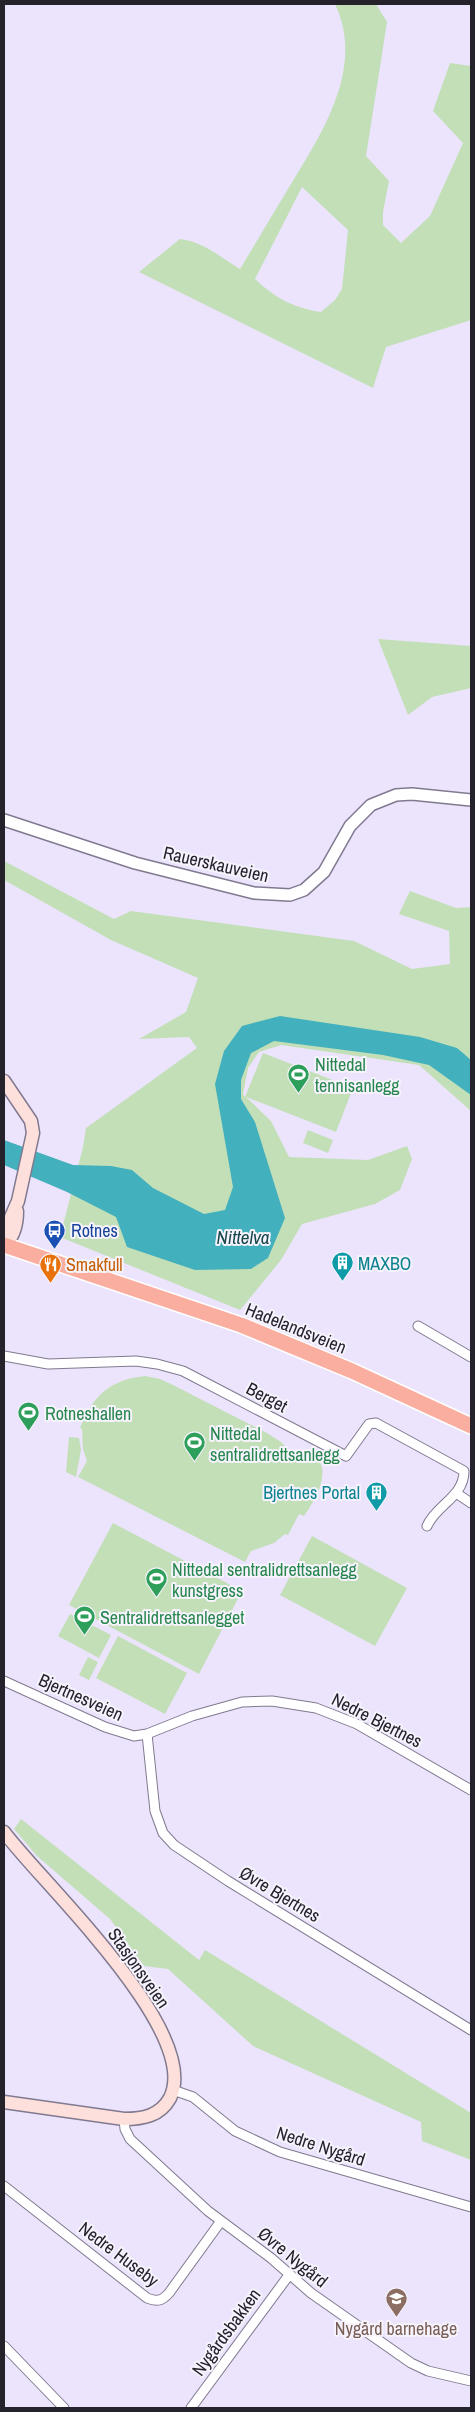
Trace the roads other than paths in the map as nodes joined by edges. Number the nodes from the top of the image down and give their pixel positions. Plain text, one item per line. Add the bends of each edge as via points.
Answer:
1 (471, 800) edge
2 (4, 820) edge
3 (4, 1081) edge
4 (5, 1239) edge
5 (418, 1326) dead end
6 (4, 1356) edge
7 (471, 1357) edge
8 (471, 1426) edge
9 (456, 1493) junction
10 (471, 1503) edge
11 (427, 1526) dead end
12 (4, 1681) edge
13 (147, 1734) junction
14 (471, 1790) edge
15 (4, 1832) edge
16 (471, 2030) edge
17 (173, 2090) junction
18 (4, 2102) edge
19 (124, 2119) junction
20 (4, 2186) edge
21 (471, 2207) edge
22 (221, 2221) junction
23 (289, 2275) junction
24 (4, 2346) edge
25 (471, 2381) edge
26 (64, 2408) edge
27 (191, 2408) edge

1 - 2 street, Rauerskauveien via 412,794 396,795 377,802 359,814 324,872 304,890 290,895 254,893 135,863
3 - 4 main road via 31,1121 33,1133 16,1206 17,1220
4 - 8 highway, Hadelandsveien via 297,1347
5 - 7 street
6 - 9 street, Berget via 48,1364 136,1361 183,1371 346,1456 369,1424 376,1423 464,1471
9 - 10 street
9 - 11 street, Berget
12 - 13 street, Bjertnesveien via 114,1731 134,1736
13 - 14 street, Nedre Bjertnes via 192,1716 242,1702 298,1704 344,1718
13 - 16 street, Øvre Bjertnes via 154,1811 163,1833 174,1845
15 - 17 main road, Stasjonsveien via 110,1953 138,1992 171,2059
17 - 19 main road via 164,2107 154,2115
17 - 21 street, Nedre Nygård via 193,2097 235,2131 280,2152
18 - 19 main road
19 - 22 street, Øvre Nygård via 130,2139
20 - 22 street, Nedre Huseby via 154,2301 169,2293
22 - 23 street, Øvre Nygård
23 - 25 street, Øvre Nygård via 330,2308 411,2363 428,2371
23 - 27 street, Nygårdsbakken
24 - 26 street

